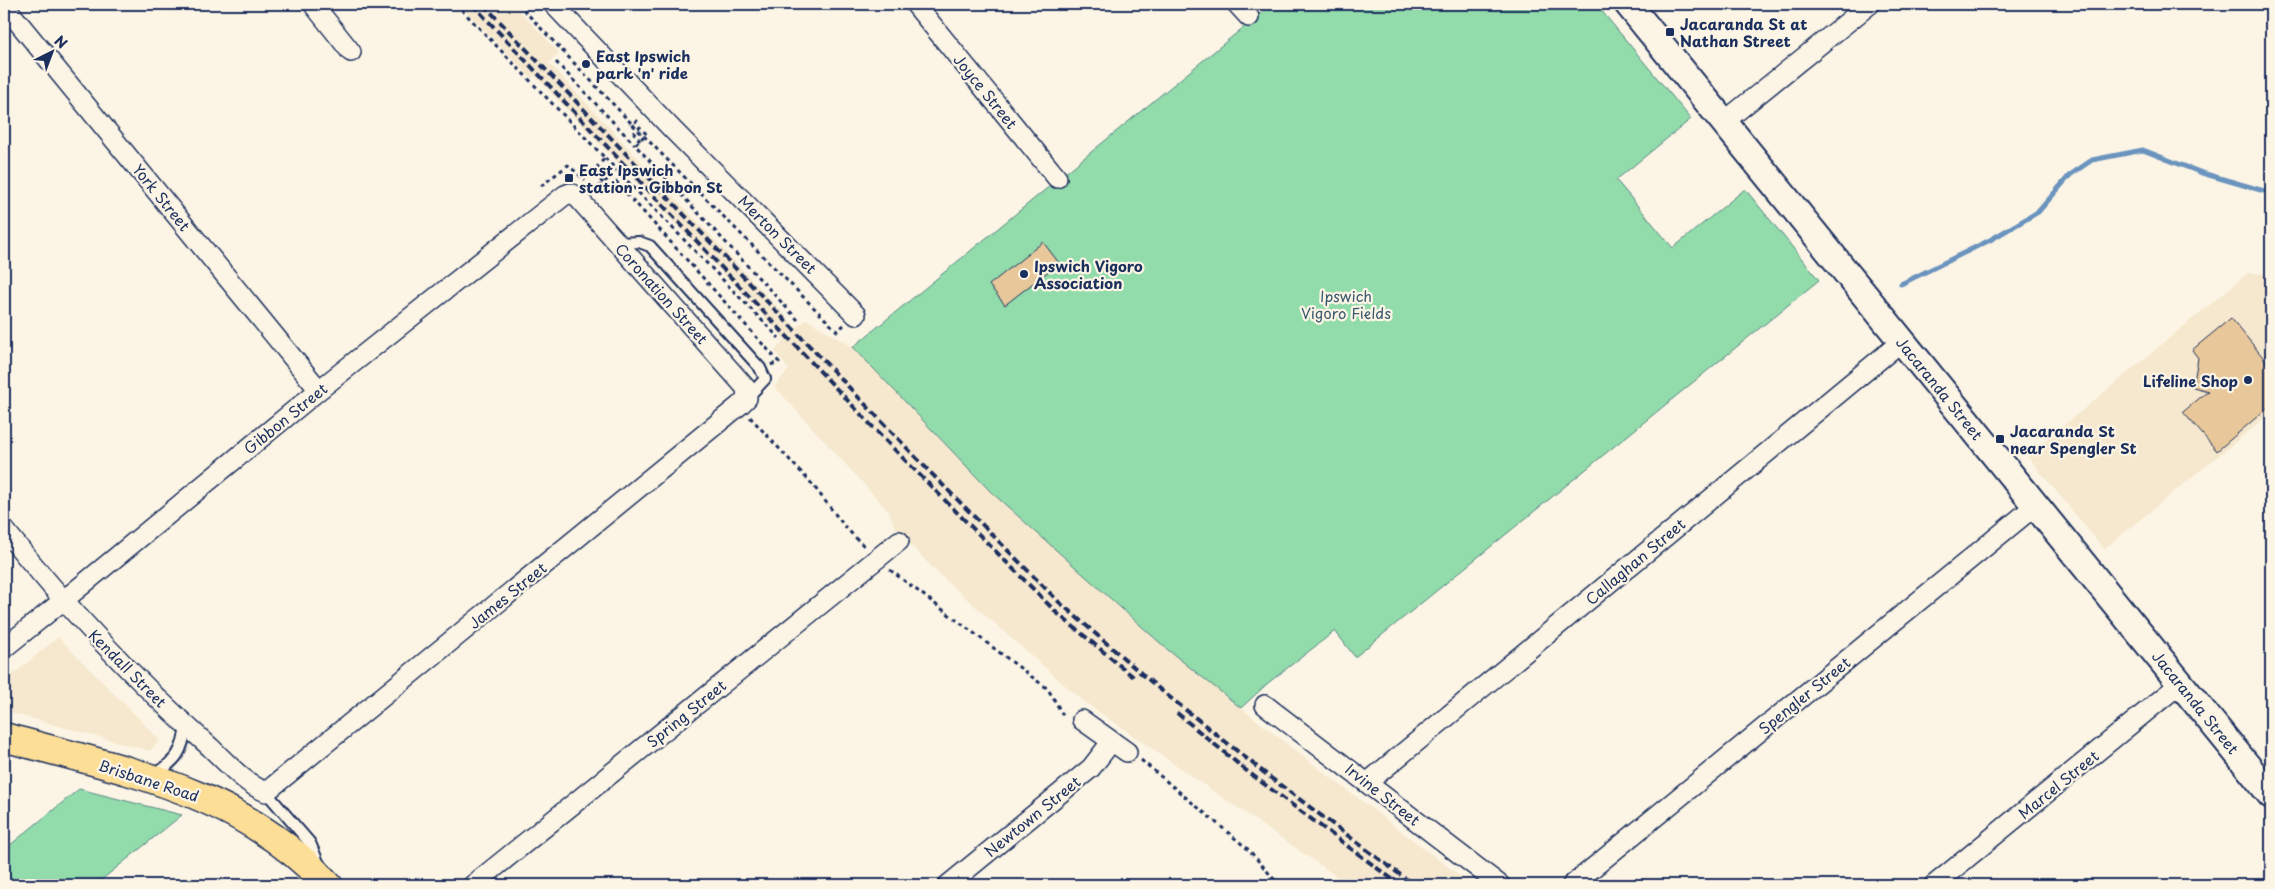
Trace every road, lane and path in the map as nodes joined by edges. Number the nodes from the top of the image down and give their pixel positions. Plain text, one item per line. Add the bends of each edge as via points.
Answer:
1 (4, 4) edge
2 (313, 4) edge
3 (456, 4) edge
4 (518, 4) edge
5 (554, 4) edge
6 (915, 4) edge
7 (1628, 4) edge
8 (1870, 4) edge
9 (352, 52) dead end
10 (556, 62) dead end
11 (1725, 121) junction
12 (632, 124) junction
13 (646, 136) junction
14 (655, 138) dead end
15 (640, 140) junction
16 (635, 145) junction
17 (605, 158) junction
18 (597, 166) junction
19 (605, 175) dead end
20 (611, 176) dead end
21 (1057, 178) dead end
22 (603, 183) dead end
23 (570, 193) joint
24 (618, 243) junction
25 (856, 315) joint
26 (798, 320) dead end
27 (779, 338) dead end
28 (1902, 341) junction
29 (760, 368) junction
30 (319, 390) junction
31 (748, 407) junction
32 (2036, 505) junction
33 (4, 528) edge
34 (899, 541) dead end
35 (865, 547) dead end
36 (886, 566) dead end
37 (62, 601) junction
38 (4, 648) edge
39 (2181, 683) junction
40 (1265, 705) dead end
41 (1074, 720) joint
42 (186, 725) junction
43 (4, 737) edge
44 (1112, 741) junction
45 (1131, 755) joint
46 (151, 778) junction
47 (1368, 782) junction
48 (266, 792) junction
49 (2271, 795) edge
50 (322, 883) edge
51 (472, 885) edge
52 (948, 885) edge
53 (1279, 885) edge
54 (1500, 885) edge
55 (1572, 885) edge
56 (1934, 885) edge

1 - 30 street, York Street
2 - 9 street
3 - 17 path
4 - 12 path
5 - 25 street, Merton Street
6 - 21 street, Joyce Street
7 - 11 street, Jacaranda Street
8 - 11 street
10 - 16 path
11 - 28 street, Jacaranda Street
12 - 13 path
12 - 14 path via 638,119
13 - 15 path
13 - 15 path, bridge via 640,127 634,134
13 - 25 path via 837,331
15 - 16 path
16 - 26 path
17 - 18 path
17 - 27 path
18 - 19 path
18 - 22 path via 592,171
20 - 29 path via 779,362
23 - 24 street, Coronation Street
23 - 30 street, Gibbon Street
24 - 29 lane via 639,242 650,246
24 - 31 street, Coronation Street via 746,388
28 - 32 street, Jacaranda Street
28 - 47 street, Callaghan Street
29 - 31 lane via 765,379
30 - 37 street, Gibbon Street
31 - 35 path
31 - 48 street, James Street
32 - 39 street, Jacaranda Street
32 - 55 street, Spengler Street
33 - 37 street, Kendall Street
34 - 51 street, Spring Street
36 - 41 path via 1048,689
37 - 38 street, Gibbon Street
37 - 42 street, Kendall Street
39 - 49 street, Jacaranda Street
39 - 56 street, Marcel Street
40 - 47 street, Irvine Street
41 - 44 street
42 - 46 lane via 176,758
42 - 48 street, Kendall Street via 239,773
43 - 46 main road, Brisbane Road
44 - 45 street
44 - 52 street, Newtown Street via 1091,768
45 - 53 path via 1249,850
46 - 50 main road, Brisbane Road via 191,792 252,822 290,849
47 - 54 street, Irvine Street
48 - 50 lane via 310,843 320,865

